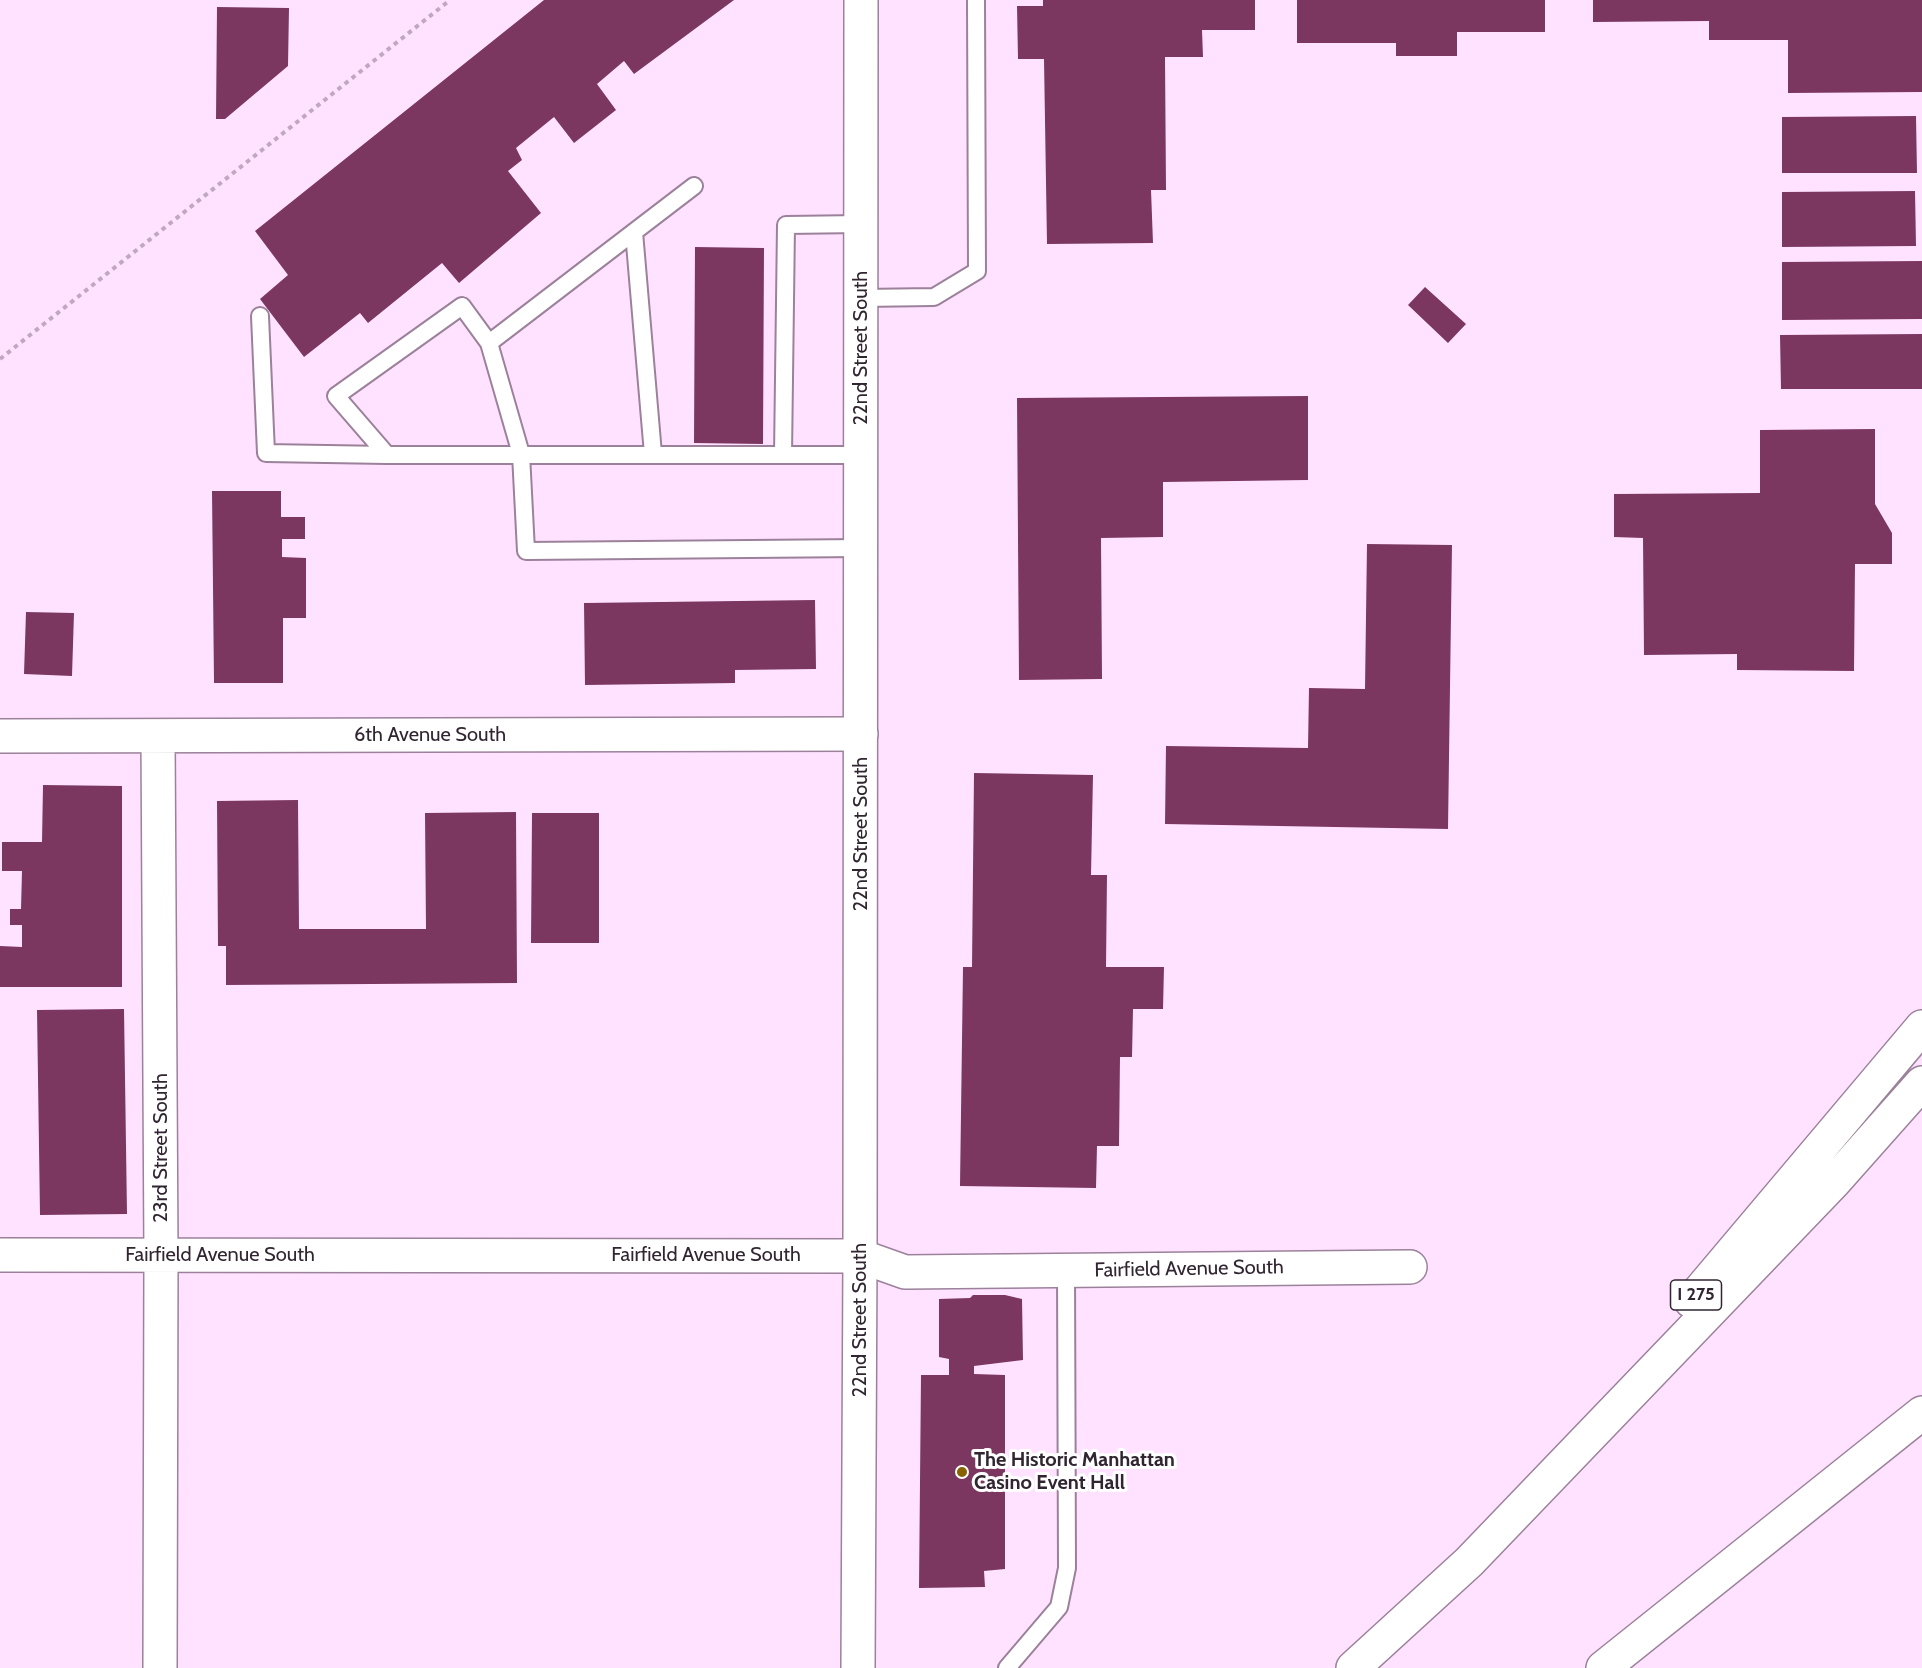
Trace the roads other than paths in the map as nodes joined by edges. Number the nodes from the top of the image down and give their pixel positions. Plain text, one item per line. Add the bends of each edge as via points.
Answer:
1 (861, 0) edge
2 (976, 0) edge
3 (694, 186) dead end
4 (861, 224) junction
5 (634, 232) junction
6 (861, 298) junction
7 (260, 316) dead end
8 (489, 343) junction
9 (521, 454) junction
10 (653, 454) junction
11 (783, 454) junction
12 (387, 455) junction
13 (861, 455) junction
14 (861, 548) junction
15 (861, 734) junction
16 (0, 736) edge
17 (158, 736) junction
18 (1922, 1027) edge
19 (1922, 1083) edge
20 (161, 1254) junction
21 (0, 1255) edge
22 (860, 1256) junction
23 (1410, 1267) dead end
24 (1066, 1270) junction
25 (1922, 1413) edge
26 (1922, 1433) edge
27 (1469, 1562) junction
28 (160, 1668) edge
29 (858, 1668) edge
30 (1007, 1668) edge
31 (1353, 1668) edge
32 (1604, 1668) edge

1 - 4 main road, 22nd Street South
2 - 6 lane via 977,271 934,297
3 - 5 lane
4 - 6 main road, 22nd Street South
4 - 11 lane via 786,225
5 - 8 lane
5 - 10 lane
6 - 13 main road, 22nd Street South
7 - 12 lane via 266,453
8 - 9 lane
8 - 12 lane via 462,306 336,396
9 - 10 lane
9 - 12 lane
9 - 14 lane via 526,551
10 - 11 lane
11 - 13 lane
13 - 14 main road, 22nd Street South
14 - 15 main road, 22nd Street South
15 - 17 main road, 6th Avenue South
15 - 22 main road, 22nd Street South
16 - 17 main road, 6th Avenue South
17 - 20 main road, 23rd Street South
18 - 27 main road, I 275
19 - 27 main road via 1834,1182
20 - 21 main road, Fairfield Avenue South
20 - 22 main road, Fairfield Avenue South
20 - 28 main road, 23rd Street South
22 - 24 main road, Fairfield Avenue South via 905,1272
22 - 29 main road, 22nd Street South
23 - 24 main road, Fairfield Avenue South
24 - 30 lane via 1067,1568 1059,1607
25 - 32 main road
26 - 32 main road
27 - 31 main road, I 275

